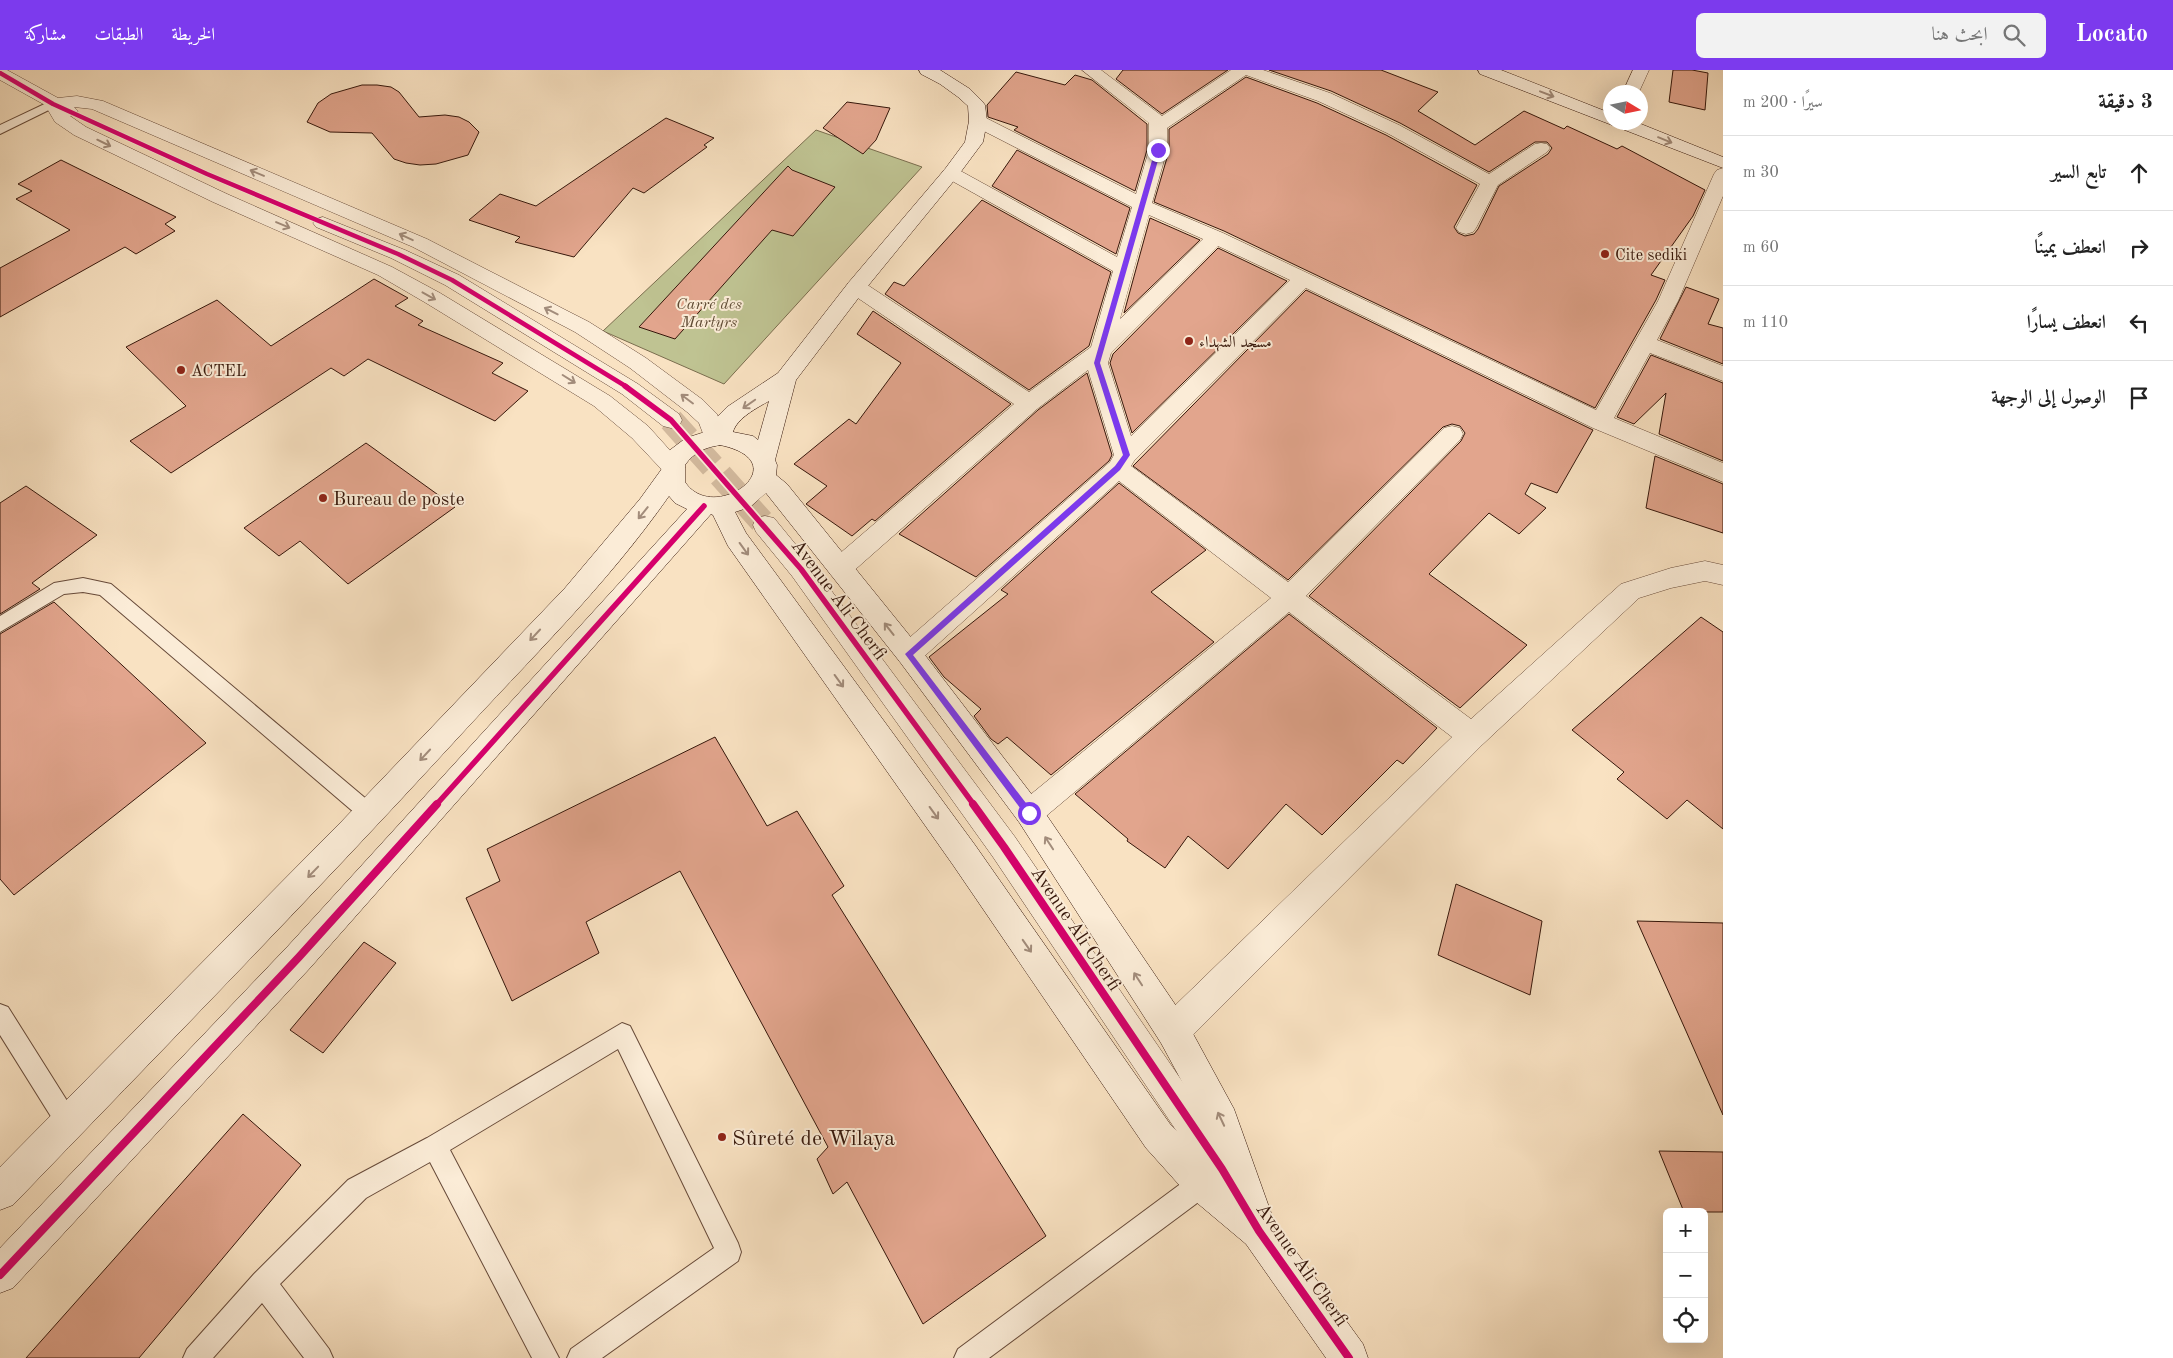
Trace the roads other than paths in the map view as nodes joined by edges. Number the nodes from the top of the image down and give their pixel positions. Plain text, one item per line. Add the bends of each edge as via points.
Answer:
1 (927, 70) edge
2 (1090, 70) edge
3 (1242, 70) edge
4 (1247, 70) edge
5 (1529, 70) edge
6 (1641, 70) edge
7 (1489, 71) edge
8 (0, 73) edge
9 (1548, 77) dead end
10 (1634, 85) edge
11 (53, 104) junction
12 (1603, 115) edge
13 (978, 121) junction
14 (1158, 126) junction
15 (0, 130) edge
16 (1639, 130) edge
17 (1542, 148) dead end
18 (1723, 164) edge
19 (952, 173) junction
20 (1723, 174) edge
21 (1490, 182) junction
22 (1142, 205) junction
23 (1466, 228) dead end
24 (1216, 237) junction
25 (1124, 269) junction
26 (1302, 280) junction
27 (856, 287) junction
28 (1645, 343) junction
29 (1101, 350) junction
30 (1723, 374) edge
31 (786, 378) junction
32 (1029, 403) junction
33 (671, 420) tunnel mouth
34 (1601, 422) junction
35 (1452, 434) dead end
36 (717, 437) junction
37 (1122, 461) junction
38 (764, 468) junction
39 (672, 470) junction
40 (1723, 473) edge
41 (712, 506) junction
42 (765, 525) tunnel mouth
43 (840, 568) junction
44 (1723, 575) edge
45 (1288, 598) junction
46 (0, 625) edge
47 (909, 654) junction
48 (1472, 736) junction
49 (1029, 813) junction
50 (370, 814) junction
51 (0, 1016) edge
52 (1173, 1031) junction
53 (68, 1123) junction
54 (435, 1146) junction
55 (1219, 1167) junction
56 (0, 1192) edge
57 (1260, 1231) junction
58 (0, 1275) edge
59 (262, 1282) junction
60 (196, 1358) edge
61 (320, 1358) edge
62 (546, 1358) edge
63 (580, 1358) edge
64 (967, 1358) edge
65 (1350, 1358) edge

1 - 13 street via 964,93 976,105
2 - 14 street via 1158,121
3 - 14 street
4 - 21 street via 1324,97
5 - 9 street
6 - 10 street
7 -> 12 street
8 - 11 street
11 - 15 lane
11 - 33 street via 452,280 630,389
36 -> 11 street via 709,420 695,406 638,363 582,327 420,243 97,105 77,100
11 -> 39 street via 61,118 80,131 385,271 441,302 602,401 640,432
13 - 19 street via 974,142
13 - 22 street
14 - 22 street via 1158,150
16 -> 18 street
17 - 21 street
19 - 25 street
19 - 27 street
20 - 28 street via 1668,301
21 - 23 street
22 - 24 street
22 - 25 street
24 - 26 street
24 - 29 street
25 - 29 street
26 - 34 street
26 - 37 street
27 - 31 street
27 - 32 street
28 - 30 street
28 - 34 street
29 - 32 street
29 - 37 street via 1097,363
31 -> 36 street via 735,413
31 - 38 street
32 - 43 street
34 - 40 street
35 - 45 street
36 - 38 street via 746,442
36 - 39 street via 688,447 678,456
37 - 45 street
37 - 47 street
38 - 41 street via 758,489 748,498 735,504
38 - 43 street
39 - 41 street via 673,484 680,494 691,502
39 -> 50 street via 647,508 600,565
41 -> 55 street via 964,855 1158,1136
41 - 58 street via 679,536 292,964
42 - 55 street, Avenue Ali Cherfi via 801,569 1004,847
47 -> 43 street
44 - 48 street via 1705,571 1630,591
45 - 48 street
45 - 49 street
46 - 50 lane via 60,588 83,585 104,589
47 - 49 street
48 - 52 street
52 -> 49 street
50 -> 53 street
51 - 53 lane
55 -> 52 street via 1222,1121
53 - 56 street
54 - 59 lane via 358,1189
54 - 62 lane
54 - 63 lane via 622,1034 729,1252
55 - 57 street
55 - 57 street
55 - 64 lane
57 - 65 street, Avenue Ali Cherfi
59 - 60 lane
59 - 61 lane

